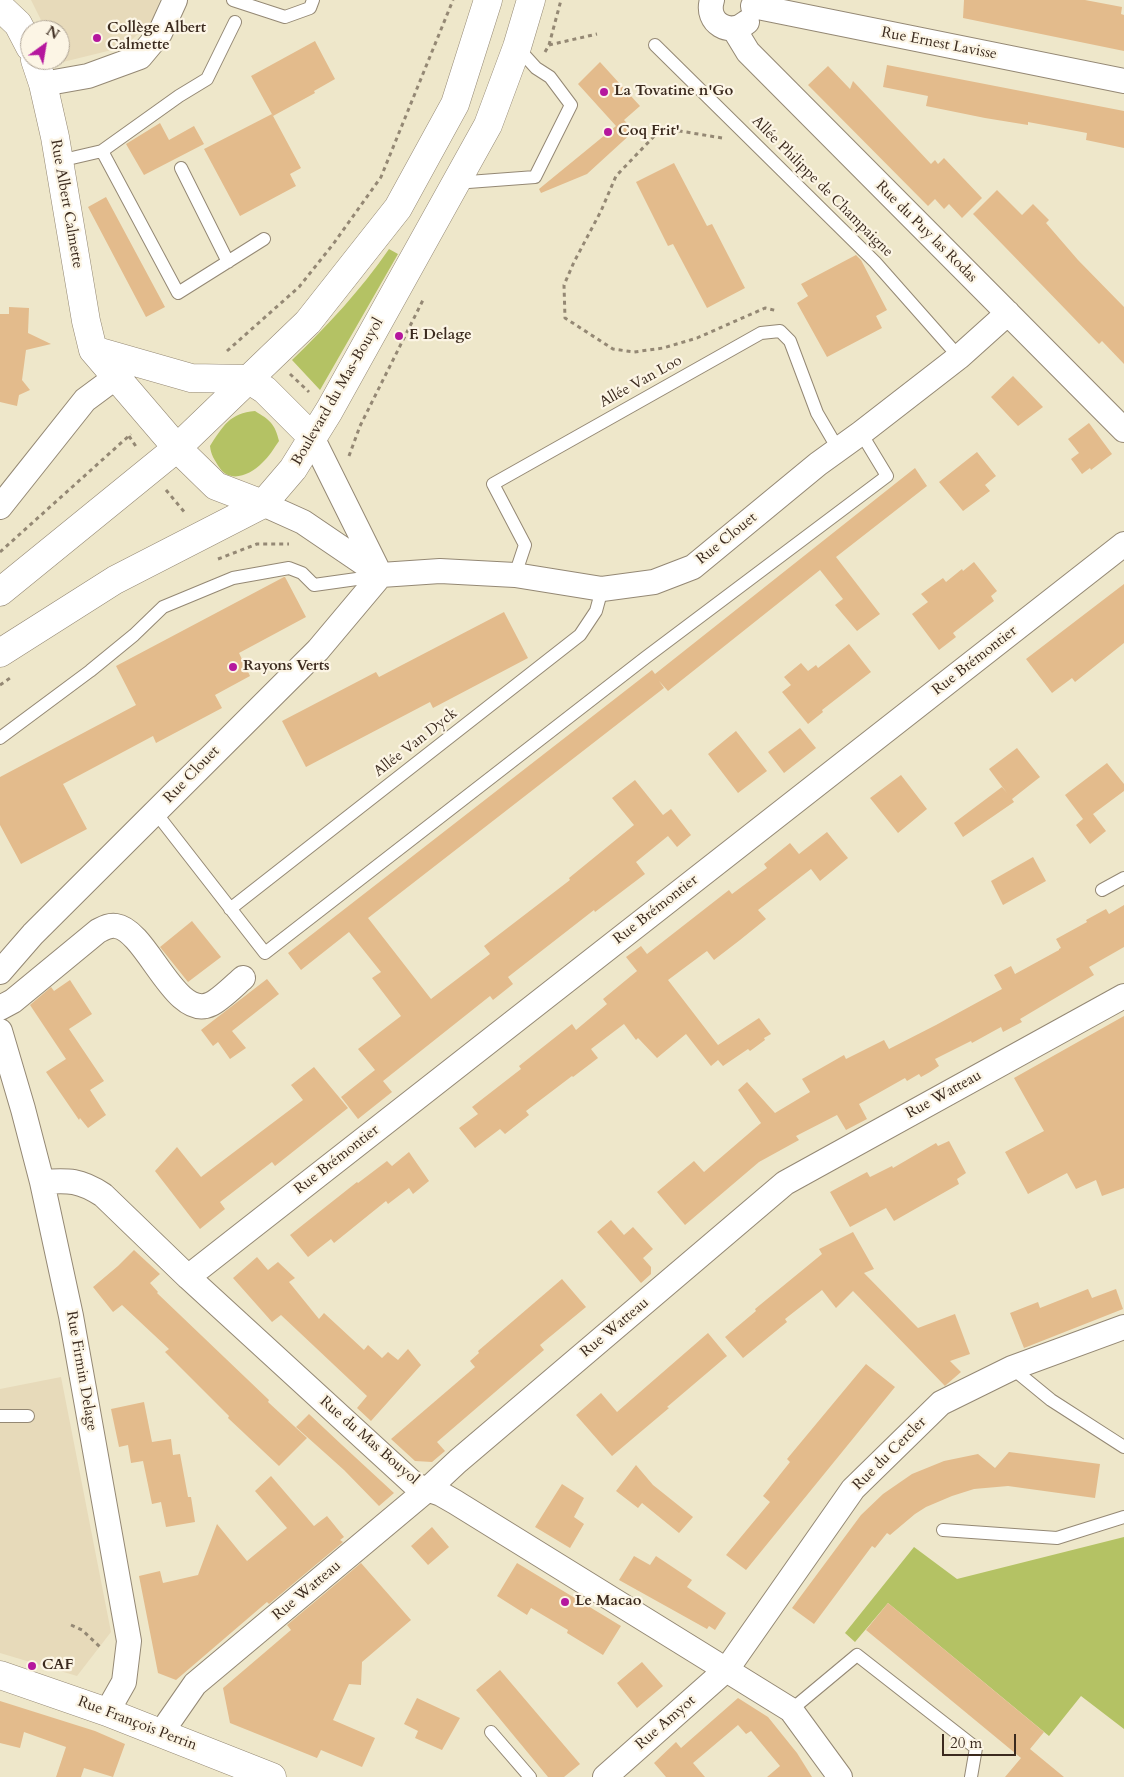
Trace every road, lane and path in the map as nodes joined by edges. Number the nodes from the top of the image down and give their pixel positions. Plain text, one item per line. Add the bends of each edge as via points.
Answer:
1 (175, 0) edge
2 (232, 0) edge
3 (313, 0) edge
4 (452, 0) edge
5 (488, 0) edge
6 (531, 0) edge
7 (712, 0) edge
8 (753, 3) edge
9 (0, 6) edge
10 (235, 22) dead end
11 (20, 28) edge
12 (734, 29) junction
13 (597, 34) dead end
14 (549, 45) dead end
15 (655, 45) dead end
16 (517, 48) junction
17 (39, 72) edge
18 (1124, 81) edge
19 (722, 138) dead end
20 (102, 151) junction
21 (59, 161) junction
22 (181, 168) dead end
23 (456, 182) junction
24 (264, 239) dead end
25 (228, 262) junction
26 (785, 312) dead end
27 (1008, 313) junction
28 (93, 350) junction
29 (222, 356) dead end
30 (274, 356) junction
31 (959, 357) junction
32 (116, 377) junction
33 (256, 385) junction
34 (329, 411) junction
35 (360, 426) dead end
36 (135, 430) dead end
37 (1124, 430) edge
38 (860, 433) junction
39 (129, 436) junction
40 (312, 437) junction
41 (177, 448) junction
42 (838, 449) junction
43 (151, 469) junction
44 (263, 504) junction
45 (0, 507) edge
46 (204, 535) junction
47 (1124, 544) edge
48 (0, 552) edge
49 (381, 575) junction
50 (515, 575) junction
51 (602, 589) junction
52 (0, 592) edge
53 (0, 653) edge
54 (0, 738) edge
55 (156, 814) junction
56 (1124, 878) edge
57 (1102, 890) dead end
58 (230, 909) junction
59 (0, 972) edge
60 (243, 978) dead end
61 (1124, 996) edge
62 (0, 1008) edge
63 (0, 1030) edge
64 (42, 1182) junction
65 (188, 1277) junction
66 (1124, 1327) edge
67 (1012, 1368) junction
68 (0, 1416) edge
69 (28, 1416) dead end
70 (1124, 1447) edge
71 (428, 1489) junction
72 (1124, 1517) edge
73 (943, 1530) dead end
74 (71, 1625) dead end
75 (100, 1646) dead end
76 (727, 1669) junction
77 (0, 1676) edge
78 (791, 1710) junction
79 (107, 1712) junction
80 (491, 1732) dead end
81 (161, 1733) junction
82 (271, 1777) edge
83 (530, 1777) edge
84 (605, 1777) edge
85 (840, 1777) edge
86 (971, 1777) edge

1 - 17 street via 160,33 140,57 88,76
2 - 3 lane via 285,18 310,8
4 - 29 path via 381,177 299,287
5 - 30 main road via 455,104 398,208 308,322
6 - 16 main road, Boulevard du Mas-Bouyol
7 - 12 street via 710,11 716,22
8 - 12 street via 753,13 746,24
8 - 18 street, Rue Ernest Lavisse
9 - 11 main road
10 - 20 lane via 207,79
12 - 27 street, Rue du Puy las Rodas via 748,52
13 - 14 path
15 - 31 lane, Allée Philippe de Champaigne via 875,262
16 - 23 main road, Boulevard du Mas-Bouyol via 488,125
16 - 23 lane via 550,78 571,105 535,177
17 - 21 main road, Rue Albert Calmette
19 - 26 path via 662,128 616,176 564,285 565,318 613,349 634,352 697,338 765,308
20 - 21 lane
20 - 25 lane via 178,293
21 - 28 main road, Rue Albert Calmette
22 - 25 lane
23 - 34 main road, Boulevard du Mas-Bouyol
24 - 25 lane
27 - 31 street, Rue Clouet
27 - 37 street, Rue du Puy las Rodas
28 - 32 main road, Rue Albert Calmette
28 - 33 main road via 191,378
30 - 33 main road
30 - 34 path
31 - 38 street, Rue Clouet
32 - 41 main road, Rue Albert Calmette
32 - 45 street via 85,400
33 - 40 main road
33 - 41 main road
34 - 35 path
34 - 40 main road, Boulevard du Mas-Bouyol
36 - 39 path
38 - 42 street, Rue Clouet
38 - 58 lane via 887,476 645,658 265,953
39 - 43 path
39 - 48 path
40 - 44 main road, Boulevard du Mas-Bouyol via 293,469
40 - 49 street
41 - 43 main road
41 - 44 main road, Rue Albert Calmette via 216,486
42 - 50 lane, Allée Van Loo via 817,413 790,342 780,331 761,333 493,484 525,546
42 - 51 street, Rue Clouet via 692,567 654,582
43 - 46 path
43 - 52 main road
44 - 46 main road, Boulevard du Mas-Bouyol
44 - 49 street via 303,522
46 - 53 main road, Boulevard du Mas-Bouyol via 115,580
47 - 65 street, Rue Brémontier
49 - 50 street, Rue Clouet via 440,571
49 - 54 lane via 314,584 302,573 289,568 232,578 163,607 90,671
49 - 55 street, Rue Clouet via 318,650
50 - 51 street, Rue Clouet
51 - 58 lane, Allée Van Dyck via 596,611 580,635
55 - 58 lane
55 - 59 street, Rue Clouet via 34,934
56 - 57 lane
60 - 62 street via 211,1004 201,1006 188,1002 178,994 134,937 122,928 106,926
61 - 71 street, Rue Watteau via 785,1183
63 - 64 street, Rue Firmin Delage
64 - 65 street, Rue du Mas Bouyol via 69,1180 88,1185 103,1195
64 - 79 street, Rue Firmin Delage via 72,1316 129,1641 124,1682
65 - 71 street, Rue du Mas Bouyol via 415,1485
66 - 67 street, Rue du Cercler
67 - 70 lane via 1052,1400
67 - 76 street, Rue du Cercler via 941,1403 853,1489
68 - 69 lane
71 - 76 street, Rue du Mas Bouyol via 455,1502
71 - 81 street, Rue Watteau via 194,1684
72 - 73 lane via 1057,1538
74 - 75 path
76 - 78 street, Rue du Mas Bouyol
76 - 84 street, Rue Amyot
77 - 79 main road, Rue François Perrin
78 - 85 street
78 - 86 lane via 858,1655 976,1748
79 - 81 main road, Rue François Perrin
80 - 83 lane
81 - 82 main road, Rue François Perrin

